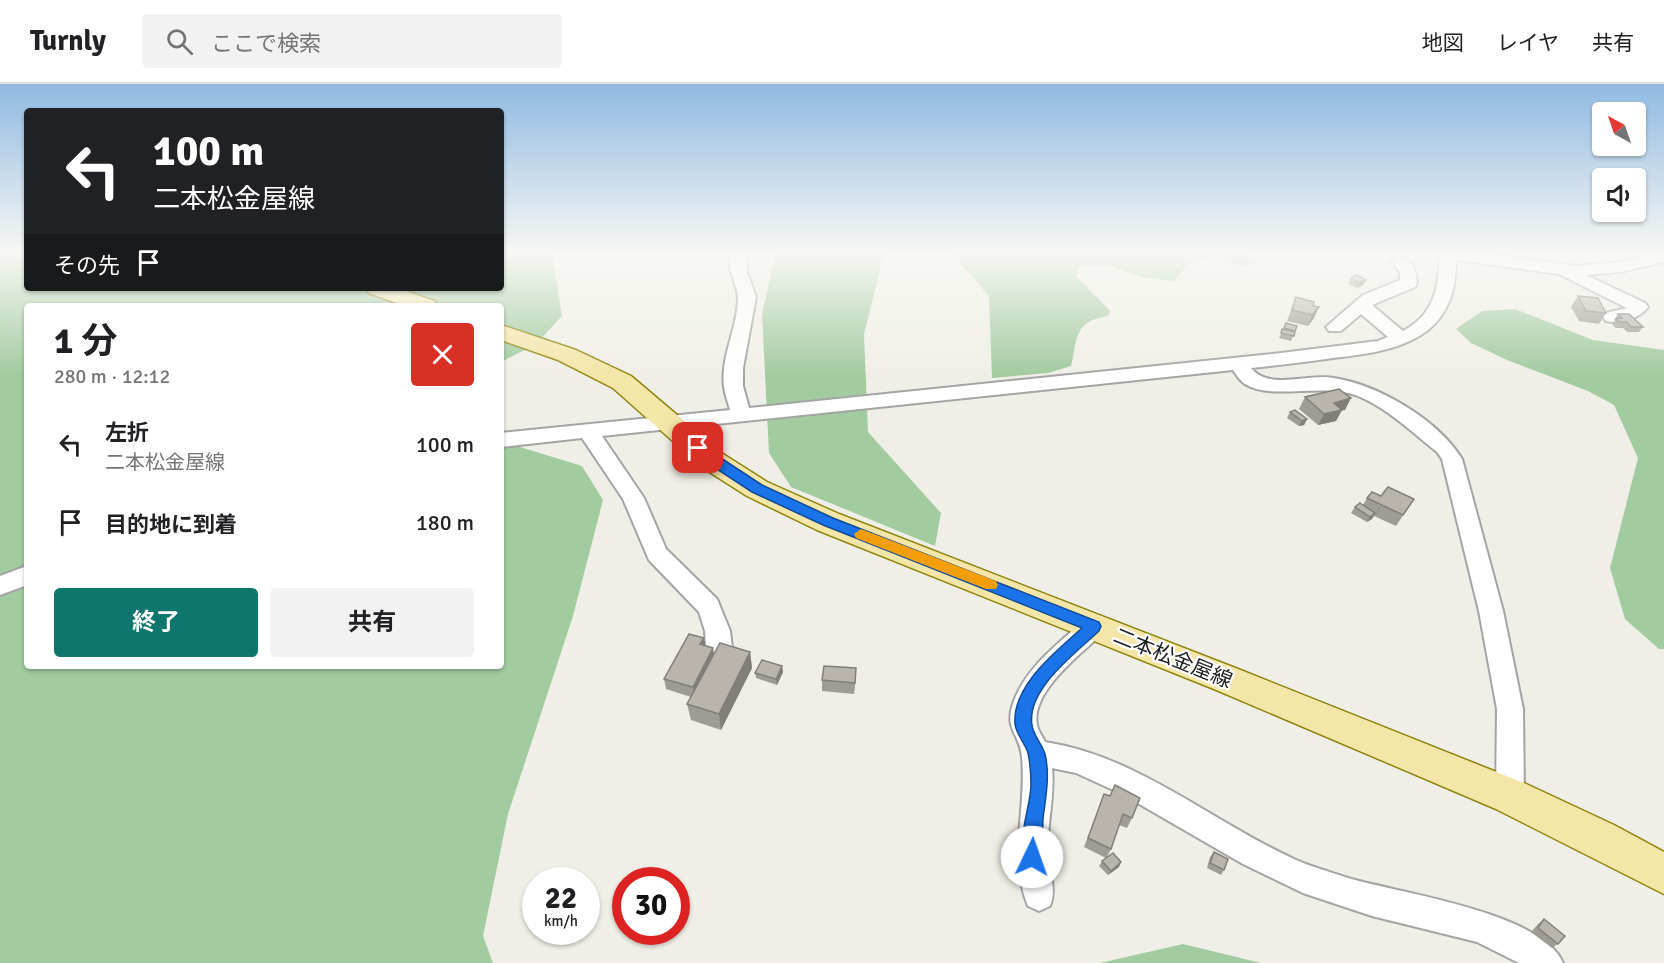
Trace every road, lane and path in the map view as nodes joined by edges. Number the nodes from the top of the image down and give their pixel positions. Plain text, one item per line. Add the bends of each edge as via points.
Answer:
1 (393, 294) edge
2 (746, 294) edge
3 (1378, 294) edge
4 (1445, 294) edge
5 (1612, 294) edge
6 (418, 303) edge
7 (1361, 304) junction
8 (1612, 316) dead end
9 (1335, 327) dead end
10 (504, 333) edge
11 (1401, 339) junction
12 (1238, 364) junction
13 (741, 414) junction
14 (667, 421) junction
15 (588, 431) junction
16 (504, 440) edge
17 (24, 576) edge
18 (0, 586) edge
19 (1094, 626) junction
20 (719, 648) edge
21 (1036, 753) junction
22 (1510, 796) junction
23 (1664, 874) edge
24 (1039, 895) dead end
25 (1547, 963) edge

1 - 6 main road
2 - 13 street via 733,386
3 - 7 street
4 - 11 street via 1439,311
5 - 8 street via 1639,307 1629,314
7 - 9 street
7 - 11 street
10 - 14 main road, 二本松金屋線 via 567,355 622,382
11 - 12 street via 1382,346
12 - 13 street
12 - 22 street via 1250,379 1265,385 1332,383 1371,394 1444,447 1452,459 1491,611 1510,709
13 - 14 street
14 - 15 street
14 - 19 main road, 二本松金屋線 via 714,461 757,489 828,522
15 - 16 street
15 - 20 street via 639,508 660,558 700,595 714,615
17 - 18 street
19 - 21 street via 1039,679 1027,702 1023,724
19 - 22 main road, 二本松金屋線
21 - 24 street via 1039,785 1032,857
21 - 25 street via 1080,761 1280,868 1348,894 1498,934 1530,948
22 - 23 main road, 二本松金屋線

